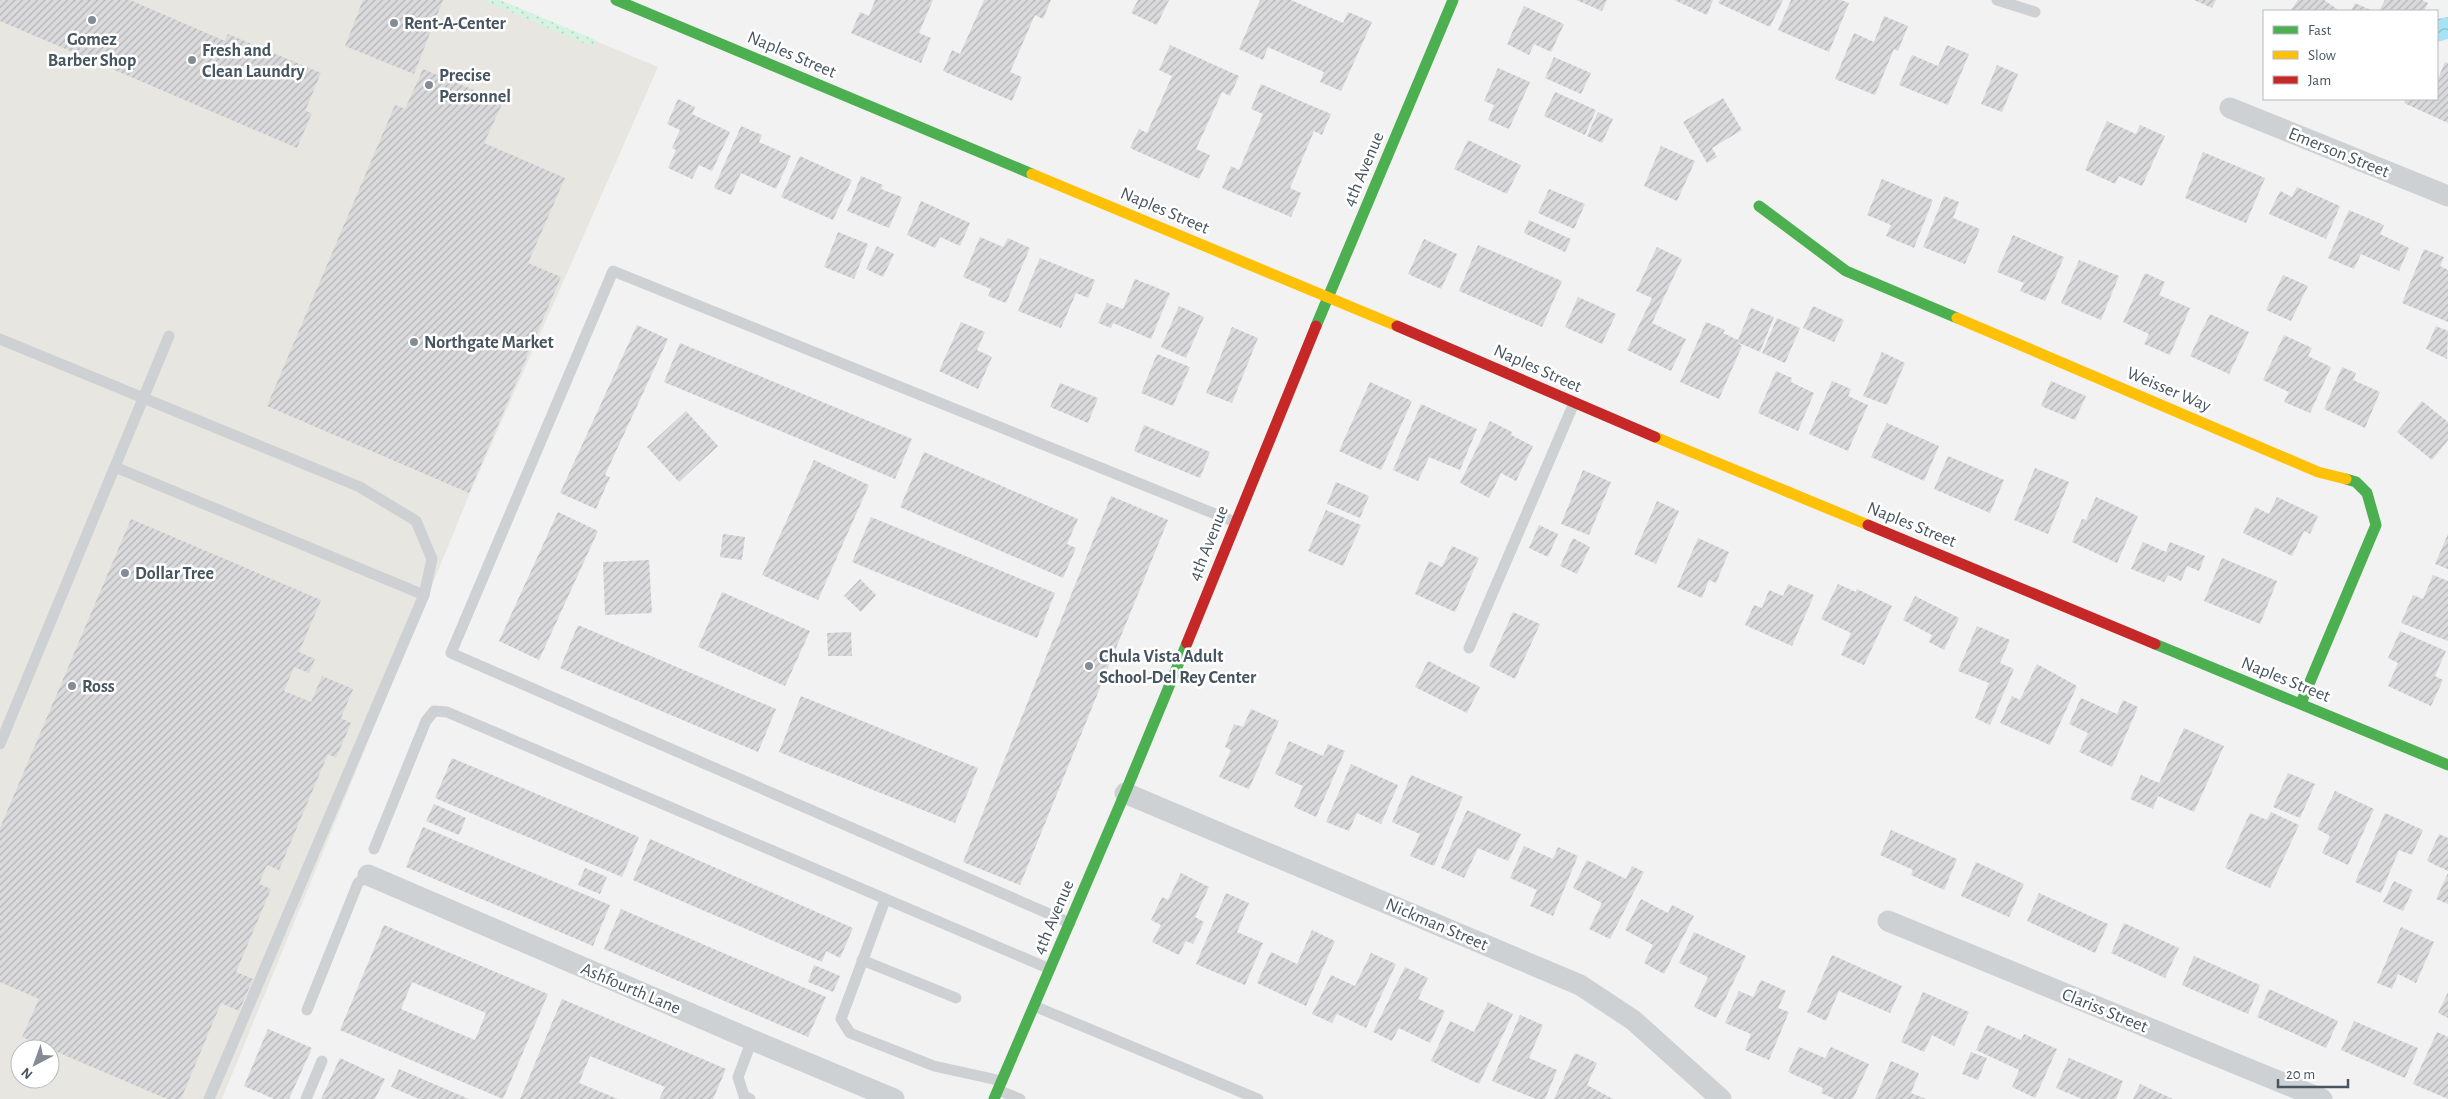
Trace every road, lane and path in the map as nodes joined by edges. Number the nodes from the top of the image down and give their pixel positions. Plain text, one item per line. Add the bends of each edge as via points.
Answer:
1 (616, 0) edge
2 (1453, 0) edge
3 (1997, 0) edge
4 (2035, 12) dead end
5 (2230, 108) dead end
6 (2448, 196) edge
7 (1759, 206) dead end
8 (1328, 297) junction
9 (169, 336) dead end
10 (0, 339) edge
11 (142, 399) junction
12 (1574, 403) junction
13 (115, 467) junction
14 (1235, 522) junction
15 (424, 595) junction
16 (1469, 648) dead end
17 (2300, 703) junction
18 (0, 744) edge
19 (2448, 765) edge
20 (1125, 793) junction
21 (374, 849) dead end
22 (368, 875) joint
23 (885, 900) junction
24 (1888, 921) dead end
25 (1070, 923) junction
26 (862, 960) junction
27 (1050, 969) junction
28 (956, 998) dead end
29 (1034, 1006) junction
30 (307, 1010) dead end
31 (752, 1040) junction
32 (322, 1061) dead end
33 (998, 1090) edge
34 (209, 1099) edge
35 (306, 1099) edge
36 (750, 1099) edge
37 (894, 1099) edge
38 (1020, 1099) edge
39 (1258, 1099) edge
40 (1721, 1099) edge
41 (2322, 1099) edge

1 - 8 street, Naples Street
2 - 8 street, 4th Avenue
3 - 4 lane
5 - 6 street, Emerson Street
7 - 17 street, Weisser Way via 1846,271 2318,472 2356,482 2367,493 2376,525
8 - 12 street, Naples Street
8 - 14 street, 4th Avenue
9 - 11 lane
10 - 11 lane
11 - 13 lane
11 - 15 lane via 360,487 416,521 432,559
12 - 16 lane
12 - 17 street, Naples Street
13 - 15 lane
13 - 18 lane
14 - 20 street, 4th Avenue
14 - 25 lane via 614,270 451,653
15 - 34 lane
17 - 19 street, Naples Street
20 - 25 street, 4th Avenue
20 - 40 street, Nickman Street via 1580,984 1633,1020
21 - 23 lane via 426,720 434,711 447,712
22 - 30 lane via 358,884
22 - 31 street, Ashfourth Lane
23 - 26 lane
23 - 27 lane
24 - 41 street, Clariss Street
25 - 27 street, 4th Avenue
26 - 28 lane
26 - 33 lane via 841,1019 850,1033
27 - 29 street, 4th Avenue
29 - 33 street, 4th Avenue
29 - 39 lane
31 - 36 lane via 738,1077 744,1096
31 - 37 street, Ashfourth Lane
32 - 35 lane
33 - 38 lane

